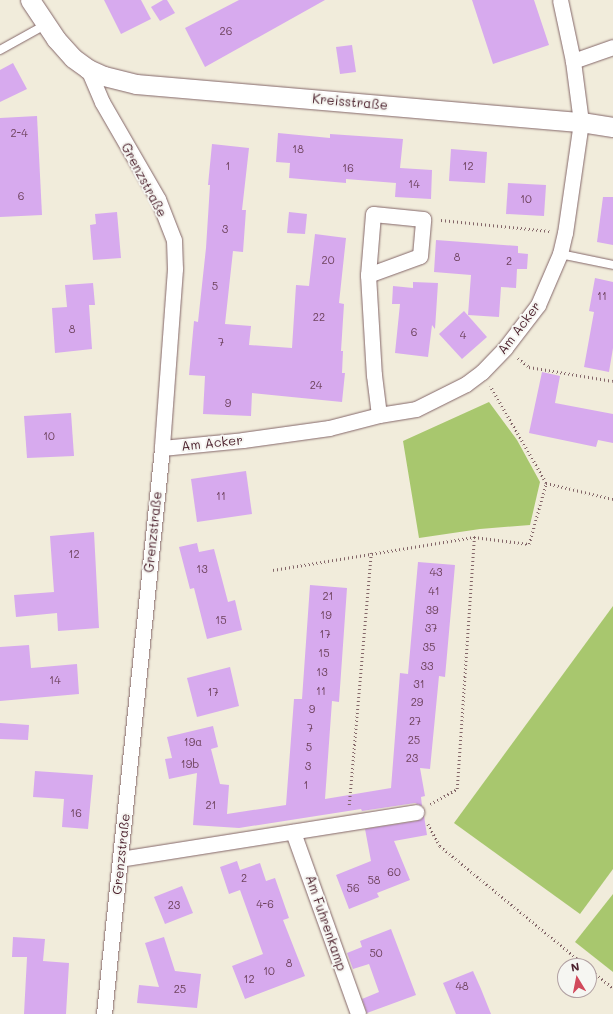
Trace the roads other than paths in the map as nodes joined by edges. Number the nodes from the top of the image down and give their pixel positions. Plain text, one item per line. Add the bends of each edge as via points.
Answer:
1 (30, 0) edge
2 (560, 0) edge
3 (45, 25) junction
4 (613, 47) edge
5 (0, 50) edge
6 (573, 61) junction
7 (88, 69) junction
8 (581, 122) junction
9 (613, 127) edge
10 (560, 254) junction
11 (613, 265) edge
12 (368, 274) junction
13 (379, 415) junction
14 (162, 448) junction
15 (416, 812) road end
16 (294, 832) junction
17 (120, 859) junction
18 (104, 1014) edge
19 (358, 1014) edge

1 - 3 street, Kreisstraße
2 - 6 street, Am Acker
3 - 5 lane
3 - 7 street, Kreisstraße via 74,58
4 - 6 street
6 - 8 street, Am Acker
7 - 8 street, Kreisstraße via 136,84
7 - 14 street, Grenzstraße via 102,102 158,199 174,240 175,269
8 - 9 street, Kreisstraße
8 - 10 street, Am Acker via 566,233
10 - 11 lane
10 - 13 street, Am Acker via 538,305 505,348 482,372 466,384 416,409
12 - 12 street via 420,256 423,219 373,214
12 - 13 street
13 - 14 street, Am Acker via 329,428
14 - 17 street, Grenzstraße
15 - 16 street
16 - 17 street
16 - 19 street, Am Fuhrenkamp
17 - 18 street, Grenzstraße

